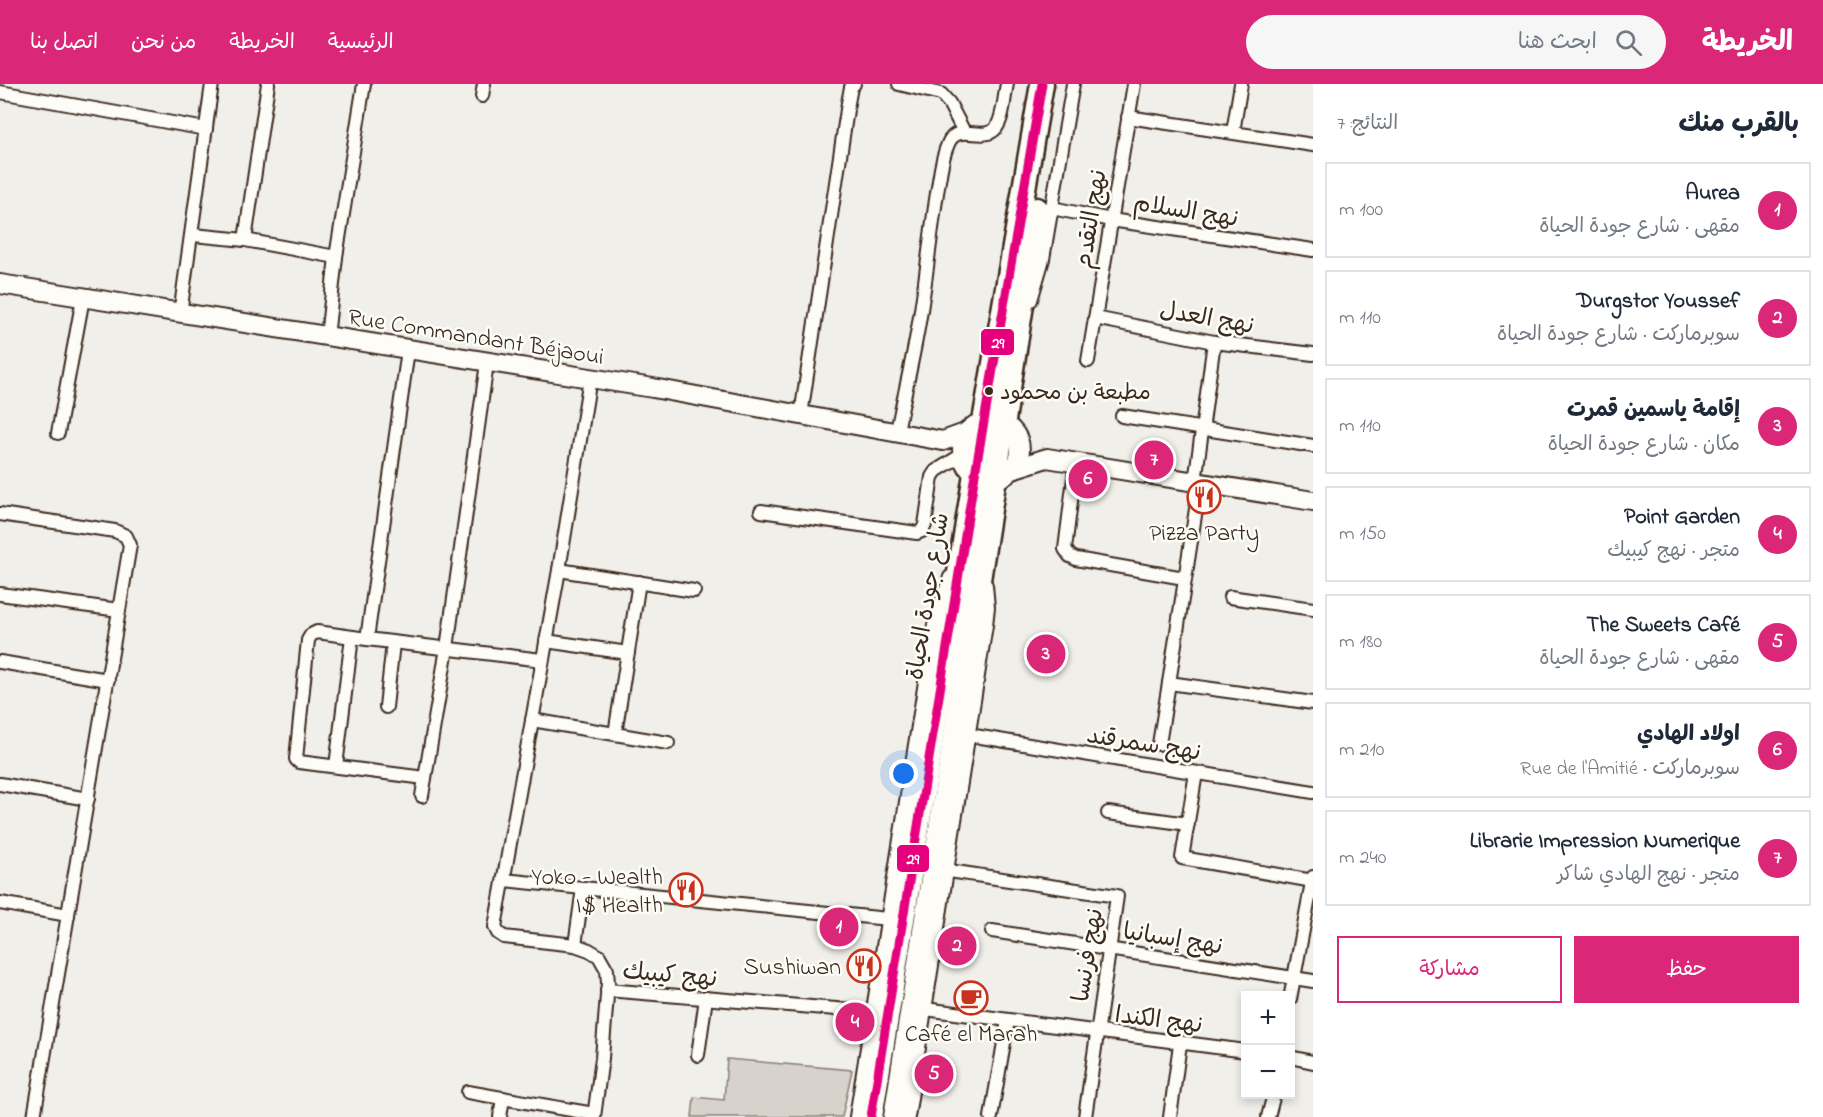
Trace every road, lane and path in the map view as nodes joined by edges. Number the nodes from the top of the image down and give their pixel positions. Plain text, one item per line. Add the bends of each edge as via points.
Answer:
1 (212, 84) edge
2 (268, 84) edge
3 (364, 84) edge
4 (854, 84) edge
5 (899, 84) edge
6 (1007, 84) edge
7 (1042, 84) edge
8 (1057, 84) edge
9 (1073, 84) edge
10 (1134, 84) edge
11 (1241, 84) edge
12 (0, 92) edge
13 (1128, 117) junction
14 (206, 129) junction
15 (964, 132) junction
16 (1233, 132) junction
17 (1313, 145) edge
18 (1052, 208) junction
19 (1111, 220) junction
20 (193, 235) junction
21 (245, 240) junction
22 (1313, 250) edge
23 (336, 257) junction
24 (0, 284) edge
25 (83, 298) junction
26 (180, 314) junction
27 (1095, 318) junction
28 (327, 337) junction
29 (1214, 342) junction
30 (408, 350) junction
31 (1013, 352) junction
32 (1313, 354) edge
33 (1088, 361) dead end
34 (487, 363) junction
35 (590, 378) junction
36 (801, 415) junction
37 (1122, 416) dead end
38 (994, 427) junction
39 (1203, 430) junction
40 (897, 431) junction
41 (58, 433) dead end
42 (943, 441) junction
43 (1313, 446) edge
44 (1047, 458) junction
45 (1076, 462) junction
46 (982, 469) junction
47 (1198, 482) junction
48 (1313, 501) edge
49 (761, 511) dead end
50 (0, 514) edge
51 (973, 554) junction
52 (559, 570) junction
53 (1184, 578) junction
54 (639, 582) junction
55 (694, 591) dead end
56 (0, 594) edge
57 (1230, 597) dead end
58 (1313, 609) edge
59 (119, 610) junction
60 (352, 637) junction
61 (367, 639) junction
62 (546, 641) junction
63 (393, 643) junction
64 (447, 648) junction
65 (628, 653) junction
66 (542, 660) junction
67 (0, 662) edge
68 (108, 680) junction
69 (1169, 683) junction
70 (1313, 703) edge
71 (386, 707) dead end
72 (532, 720) junction
73 (615, 734) junction
74 (969, 735) junction
75 (668, 743) dead end
76 (1159, 744) dead end
77 (336, 766) junction
78 (1196, 773) junction
79 (425, 778) junction
80 (0, 784) edge
81 (1313, 792) edge
82 (422, 796) dead end
83 (88, 799) junction
84 (1108, 813) dead end
85 (1188, 824) junction
86 (949, 871) junction
87 (1313, 879) edge
88 (504, 880) junction
89 (583, 888) junction
90 (0, 903) edge
91 (68, 915) junction
92 (888, 919) junction
93 (992, 931) dead end
94 (575, 945) junction
95 (1109, 950) junction
96 (1293, 978) junction
97 (1313, 981) edge
98 (607, 990) junction
99 (1291, 991) edge
100 (706, 998) junction
101 (925, 1009) junction
102 (872, 1012) junction
103 (1008, 1020) junction
104 (1097, 1033) junction
105 (1180, 1044) junction
106 (1241, 1051) edge
107 (698, 1055) dead end
108 (1295, 1058) edge
109 (1313, 1062) edge
110 (468, 1092) dead end
111 (503, 1098) junction
112 (1273, 1099) edge
113 (594, 1116) edge
114 (34, 1117) edge
115 (500, 1117) edge
116 (856, 1117) edge
117 (870, 1117) edge
118 (895, 1117) edge
119 (908, 1117) edge
120 (991, 1117) edge
121 (1084, 1117) edge
122 (1170, 1117) edge
123 (1268, 1117) edge

1 - 14 street
2 - 21 street
3 - 23 street
4 - 36 street
5 - 15 street via 941,94
6 - 15 street via 995,129 989,133
7 - 38 highway, شارع جودة الحياة
8 - 31 highway, شارع جودة الحياة
9 - 18 street
10 - 13 street, نهج التقدم
11 - 16 street
12 - 14 street
13 - 16 street
13 - 19 street, نهج التقدم
14 - 20 street
15 - 40 street via 948,141 943,159 921,311
16 - 17 street
18 - 19 street, نهج السلام
18 - 31 street via 1038,282
19 - 22 street, نهج السلام
19 - 27 street, نهج التقدم
20 - 21 street
20 - 26 street
21 - 23 street
23 - 28 street
24 - 25 street, Rue Commandant Béjaoui
25 - 26 street, Rue Commandant Béjaoui
25 - 41 street
26 - 28 street, Rue Commandant Béjaoui
27 - 29 street, نهج العدل
27 - 33 street, نهج التقدم
28 - 30 street, Rue Commandant Béjaoui
29 - 32 street, نهج العدل
29 - 39 street
30 - 34 street, Rue Commandant Béjaoui
30 - 61 street
31 - 38 highway, شارع جودة الحياة
34 - 35 street, Rue Commandant Béjaoui
34 - 64 street
35 - 36 street, Rue Commandant Béjaoui
35 - 52 street
36 - 40 street, Rue Commandant Béjaoui
37 - 39 street
38 - 42 street
38 - 44 street
38 - 46 highway, شارع جودة الحياة
38 - 46 street via 967,433 962,444 963,455
39 - 43 street
39 - 47 street
40 - 42 street, Rue Commandant Béjaoui
42 - 46 street
44 - 45 street
44 - 46 street
45 - 47 street
45 - 53 street via 1067,552 1076,559
46 - 49 street via 936,471 926,525 917,533
46 - 51 highway, شارع جودة الحياة
47 - 48 street
47 - 53 street
50 - 59 street via 115,531 126,536 130,545
51 - 74 street via 988,608
51 - 92 street via 947,585 934,625
51 - 117 highway, شارع جودة الحياة
51 - 118 highway, شارع جودة الحياة
52 - 54 street
52 - 62 street
53 - 69 street
54 - 55 street
54 - 65 street
56 - 59 street
57 - 58 street
59 - 68 street
60 - 61 street
60 - 77 street
60 - 77 street via 317,632 308,640 296,759
61 - 63 street
62 - 65 street
62 - 66 street
63 - 64 street
63 - 71 street
64 - 66 street
64 - 79 street
65 - 73 street
66 - 72 street
67 - 68 street
68 - 83 street
69 - 70 street
69 - 76 street
72 - 73 street
72 - 88 street
73 - 75 street
74 - 78 street, نهج سمرقند
74 - 86 street
77 - 79 street
78 - 81 street, نهج سمرقند
78 - 85 street
79 - 82 street
80 - 83 street
83 - 91 street
84 - 85 street
85 - 87 street via 1182,858
86 - 95 street, نهج فرنسا via 1117,896
86 - 101 street
87 - 96 street
88 - 89 street
88 - 94 street via 495,927 498,933 504,937
89 - 92 street
89 - 94 street
90 - 91 street
91 - 114 street
92 - 102 street
93 - 95 street, نهج إسبانيا
94 - 98 street via 599,956 607,970
95 - 96 street, نهج إسبانيا
95 - 104 street, نهج فرنسا
96 - 97 street, نهج إسبانيا
96 - 99 street
98 - 100 street, نهج كيبيك
98 - 113 street
100 - 102 street, نهج كيبيك
100 - 107 street
101 - 103 street, نهج الكندا
101 - 119 street
102 - 116 street
103 - 104 street, نهج الكندا
103 - 120 street
104 - 105 street, نهج الكندا
104 - 121 street, نهج فرنسا
105 - 106 street, نهج الكندا
105 - 122 street
108 - 109 street
110 - 111 street
111 - 113 street
111 - 115 street
112 - 123 street

